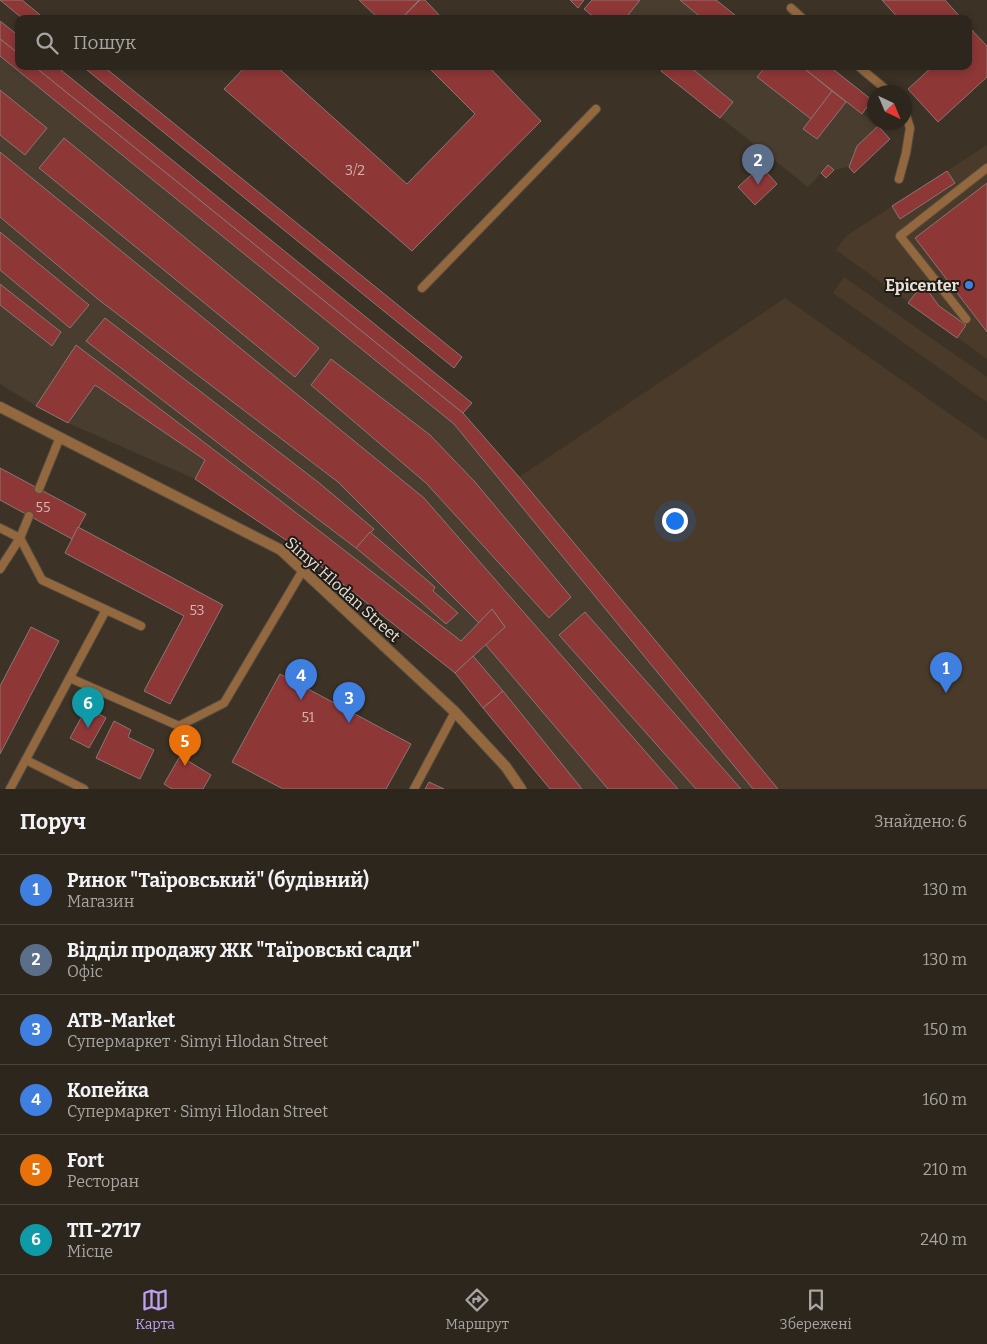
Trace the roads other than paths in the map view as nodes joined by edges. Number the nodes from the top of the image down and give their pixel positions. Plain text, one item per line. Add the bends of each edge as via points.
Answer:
1 (790, 8) dead end
2 (798, 15) edge
3 (863, 70) edge
4 (881, 85) edge
5 (596, 109) dead end
6 (910, 130) edge
7 (987, 168) edge
8 (899, 179) dead end
9 (422, 288) dead end
10 (966, 319) dead end
11 (0, 407) edge
12 (60, 438) junction
13 (40, 489) dead end
14 (29, 516) dead end
15 (0, 528) edge
16 (20, 538) junction
17 (0, 569) edge
18 (303, 570) junction
19 (106, 610) junction
20 (141, 626) dead end
21 (70, 678) junction
22 (455, 712) junction
23 (26, 760) junction
24 (10, 789) edge
25 (84, 789) edge
26 (414, 789) edge
27 (521, 789) edge

1 - 2 lane
3 - 4 lane
5 - 9 lane
6 - 8 lane
7 - 10 lane via 900,236
11 - 12 street, Simyi Hlodan Street
12 - 13 lane
12 - 18 street, Simyi Hlodan Street via 281,550
14 - 16 lane
15 - 16 lane
16 - 17 lane
16 - 19 lane via 42,580
18 - 21 lane via 224,703 179,726
18 - 22 street, Simyi Hlodan Street
19 - 20 lane
19 - 21 lane
21 - 23 lane
22 - 26 lane
22 - 27 street, Simyi Hlodan Street via 506,767
23 - 24 lane
23 - 25 lane

